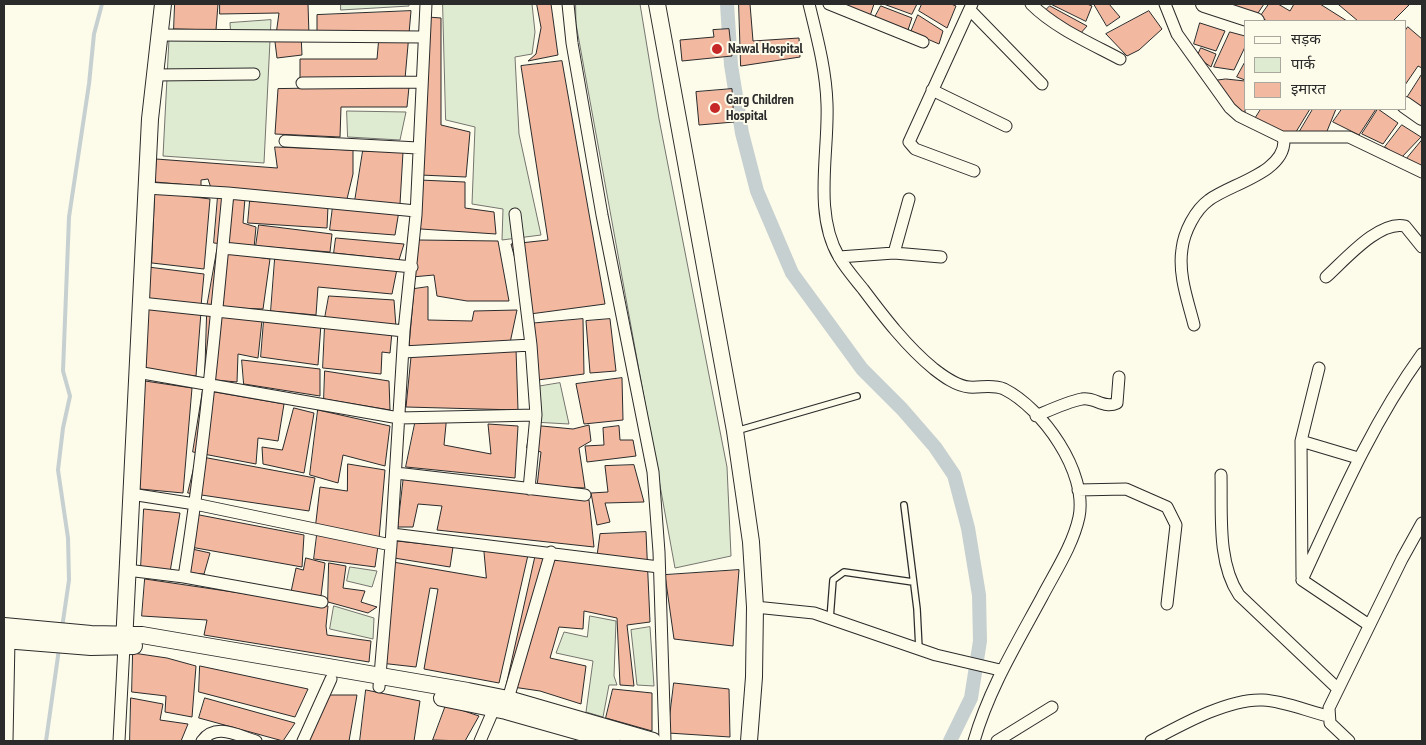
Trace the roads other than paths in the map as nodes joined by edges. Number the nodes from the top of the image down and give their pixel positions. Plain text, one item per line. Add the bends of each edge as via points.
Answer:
1 (163, 4) edge
2 (426, 4) edge
3 (568, 4) edge
4 (657, 4) edge
5 (809, 4) edge
6 (829, 4) edge
7 (1031, 4) edge
8 (1165, 4) edge
9 (1204, 4) edge
10 (971, 7) edge
11 (1253, 20) edge
12 (159, 35) junction
13 (423, 37) junction
14 (923, 42) dead end
15 (1120, 59) dead end
16 (254, 74) dead end
17 (154, 75) junction
18 (421, 82) junction
19 (302, 83) dead end
20 (1042, 84) dead end
21 (932, 90) junction
22 (1406, 107) edge
23 (1422, 117) edge
24 (1006, 126) dead end
25 (1282, 137) junction
26 (284, 140) dead end
27 (418, 148) junction
28 (974, 171) dead end
29 (1422, 172) edge
30 (146, 188) junction
31 (228, 192) junction
32 (909, 198) dead end
33 (416, 211) junction
34 (515, 214) dead end
35 (1422, 247) edge
36 (223, 248) junction
37 (894, 252) junction
38 (839, 257) junction
39 (941, 257) dead end
40 (412, 267) junction
41 (1326, 277) dead end
42 (141, 302) junction
43 (218, 311) junction
44 (1194, 325) dead end
45 (404, 331) junction
46 (531, 345) junction
47 (403, 352) junction
48 (1422, 354) edge
49 (1319, 368) dead end
50 (137, 372) junction
51 (1119, 376) dead end
52 (208, 385) junction
53 (857, 396) dead end
54 (536, 415) junction
55 (1036, 416) junction
56 (399, 418) junction
57 (735, 431) junction
58 (1302, 441) junction
59 (1358, 458) junction
60 (396, 473) junction
61 (1220, 476) dead end
62 (529, 489) junction
63 (1078, 490) junction
64 (131, 494) junction
65 (585, 495) dead end
66 (196, 504) junction
67 (904, 505) dead end
68 (1422, 523) edge
69 (392, 540) junction
70 (551, 552) junction
71 (659, 567) junction
72 (127, 570) junction
73 (184, 578) junction
74 (1302, 580) junction
75 (913, 582) junction
76 (322, 602) dead end
77 (1167, 604) dead end
78 (755, 607) junction
79 (830, 618) junction
80 (1369, 625) junction
81 (5, 635) edge
82 (124, 640) junction
83 (919, 649) junction
84 (1000, 670) junction
85 (331, 679) junction
86 (380, 682) junction
87 (1337, 688) junction
88 (500, 702) junction
89 (1052, 707) dead end
90 (1328, 716) junction
91 (7, 741) edge
92 (119, 741) edge
93 (202, 741) edge
94 (256, 741) edge
95 (303, 741) edge
96 (480, 741) edge
97 (612, 741) edge
98 (653, 741) edge
99 (665, 741) edge
100 (749, 741) edge
101 (974, 741) edge
102 (997, 741) edge
103 (1151, 741) edge
104 (1349, 741) edge

1 - 12 street
2 - 13 street
3 - 71 street via 572,44 601,205 653,472
4 - 57 street
5 - 38 street via 823,63 828,103 825,203 829,231
6 - 14 street
7 - 15 street via 1043,16
8 - 25 street via 1177,34 1230,108 1239,116
9 - 11 street
10 - 20 street
10 - 21 street
12 - 13 street
12 - 17 street
13 - 18 street
16 - 17 street
17 - 30 street
18 - 19 street
18 - 27 street
21 - 24 street
21 - 28 street via 910,145
22 - 23 street
25 - 29 street via 1349,137
25 - 44 street via 1284,146 1272,165 1210,200 1189,228 1181,261 1183,285
26 - 27 street
27 - 33 street
30 - 31 street
30 - 42 street
31 - 33 street
31 - 36 street
32 - 37 street
33 - 40 street
34 - 46 street
35 - 41 street via 1405,226 1390,226 1358,248
36 - 40 street
36 - 43 street
37 - 38 street
37 - 39 street
38 - 55 street via 892,328 934,368 956,384 968,388 1002,388
40 - 45 street
42 - 43 street
42 - 50 street
43 - 45 street
43 - 52 street
45 - 47 street
46 - 47 street
46 - 54 street
47 - 56 street
48 - 59 street via 1401,383
49 - 58 street
50 - 52 street
50 - 64 street
51 - 55 street via 1117,403 1106,405 1082,399
52 - 56 street
52 - 66 street
53 - 57 lane
54 - 56 street
54 - 62 street
55 - 63 street via 1064,449
56 - 60 street
57 - 78 street via 753,560
58 - 59 street
58 - 74 street
59 - 74 street
60 - 62 street
60 - 69 street
61 - 87 street via 1223,544 1234,588
62 - 65 street
63 - 77 street via 1126,489 1167,506 1176,525
63 - 84 street via 1079,516 1064,555
64 - 66 street
64 - 72 street
66 - 69 street
66 - 73 street
67 - 75 lane
68 - 80 street
69 - 70 street
69 - 86 street
70 - 71 street
70 - 88 street
71 - 99 street
72 - 73 street
72 - 82 street
73 - 76 street
74 - 80 street
75 - 79 lane via 844,572 833,580
75 - 83 lane
78 - 79 street via 814,613
78 - 100 street
79 - 83 street
80 - 87 street
81 - 82 street
81 - 91 street
82 - 85 street via 141,646
82 - 86 street via 142,635
82 - 92 street
83 - 84 street
84 - 101 street
85 - 86 street
85 - 95 street
86 - 88 street
87 - 90 street
88 - 96 street
88 - 97 street
88 - 98 street
89 - 102 street
90 - 103 street via 1265,700 1240,701
90 - 104 street via 1330,723
93 - 94 street via 207,735 220,731

